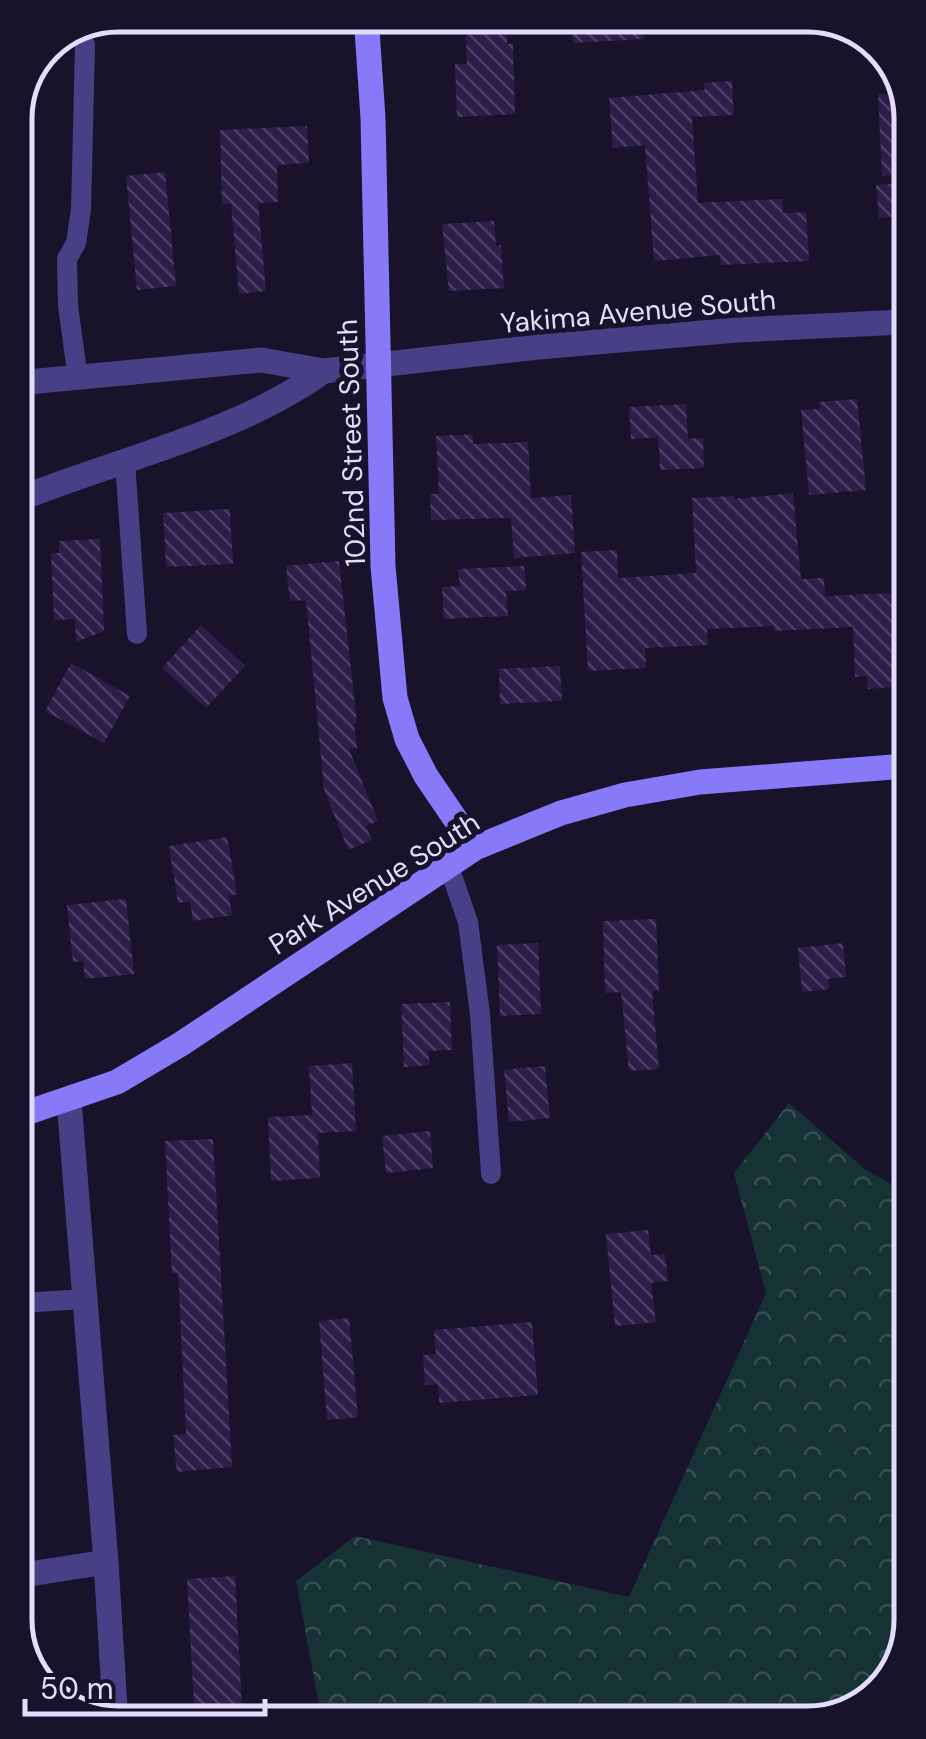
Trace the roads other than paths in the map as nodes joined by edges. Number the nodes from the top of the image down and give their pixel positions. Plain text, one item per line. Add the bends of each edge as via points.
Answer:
1 (367, 32) edge
2 (85, 46) dead end
3 (894, 322) edge
4 (378, 367) junction
5 (324, 371) junction
6 (78, 379) junction
7 (33, 382) edge
8 (124, 461) junction
9 (33, 494) edge
10 (137, 634) dead end
11 (894, 767) edge
12 (475, 848) junction
13 (449, 867) junction
14 (69, 1100) junction
15 (32, 1111) edge
16 (491, 1174) dead end
17 (85, 1299) junction
18 (32, 1302) edge
19 (106, 1562) junction
20 (32, 1574) edge
21 (115, 1706) edge

1 - 4 main road, 102nd Street South
2 - 6 lane via 81,210 66,259
3 - 4 street, Yakima Avenue South via 737,330
4 - 5 street, Yakima Avenue South
4 - 12 main road, 102nd Street South via 395,698 426,776
5 - 6 street via 261,360
5 - 8 street via 272,404
6 - 7 street
8 - 9 street
8 - 10 lane
11 - 12 main road, Park Avenue South via 654,789 561,813
12 - 13 main road, Park Avenue South
13 - 14 main road, Park Avenue South via 181,1044 117,1082
13 - 16 lane via 468,922
14 - 15 main road, Park Avenue South
14 - 17 street
17 - 18 lane
17 - 19 street
19 - 20 street
19 - 21 street

